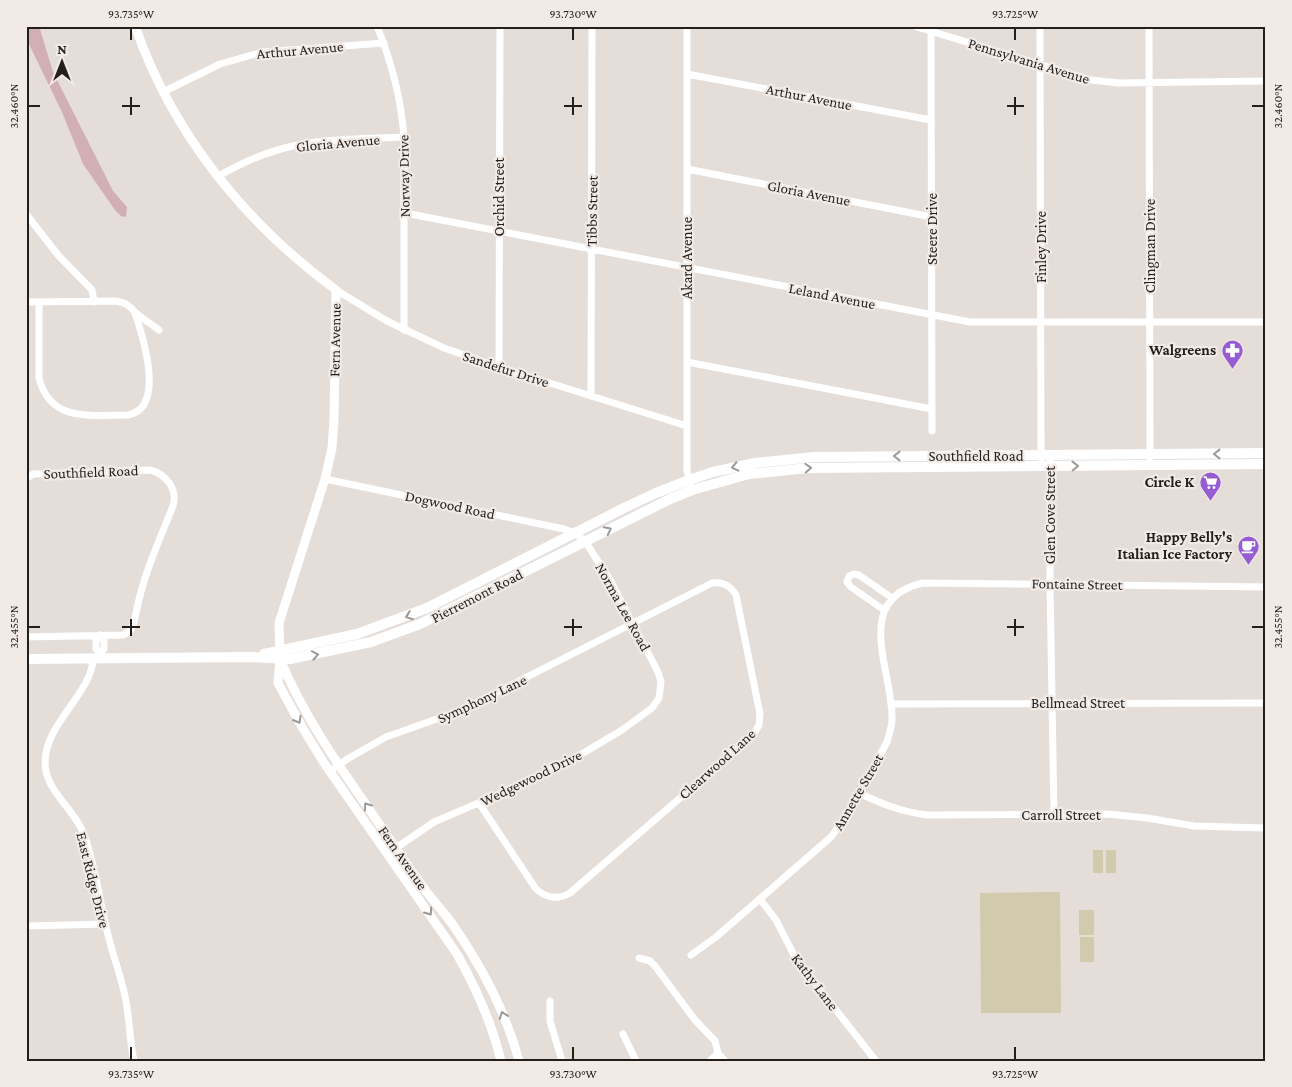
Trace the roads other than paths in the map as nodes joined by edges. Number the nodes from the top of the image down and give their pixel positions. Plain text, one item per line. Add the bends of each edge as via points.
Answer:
1 (135, 26) edge
2 (377, 26) edge
3 (500, 26) edge
4 (592, 26) edge
5 (687, 26) edge
6 (914, 26) edge
7 (1040, 26) edge
8 (1150, 26) edge
9 (931, 29) edge
10 (384, 44) junction
11 (1040, 66) junction
12 (687, 74) junction
13 (1266, 81) edge
14 (1150, 83) junction
15 (163, 92) junction
16 (931, 120) junction
17 (404, 138) junction
18 (687, 169) junction
19 (217, 177) junction
20 (405, 213) junction
21 (26, 214) edge
22 (932, 217) junction
23 (499, 231) junction
24 (592, 249) junction
25 (687, 268) junction
26 (336, 290) junction
27 (26, 302) edge
28 (40, 302) junction
29 (94, 302) junction
30 (135, 312) junction
31 (932, 315) junction
32 (1041, 322) junction
33 (1150, 322) junction
34 (1266, 322) edge
35 (160, 330) dead end
36 (404, 330) junction
37 (687, 362) junction
38 (499, 367) junction
39 (591, 396) junction
40 (932, 409) junction
41 (687, 426) junction
42 (932, 431) dead end
43 (1266, 454) edge
44 (1046, 455) junction
45 (1150, 460) junction
46 (931, 462) junction
47 (1266, 464) edge
48 (1045, 467) junction
49 (26, 479) edge
50 (325, 479) junction
51 (690, 485) junction
52 (575, 533) junction
53 (585, 541) junction
54 (545, 549) junction
55 (551, 558) junction
56 (1050, 584) junction
57 (1266, 587) edge
58 (892, 598) junction
59 (438, 609) junction
60 (884, 610) junction
61 (633, 624) junction
62 (100, 635) junction
63 (26, 637) edge
64 (280, 655) junction
65 (98, 657) junction
66 (26, 659) edge
67 (661, 686) joint
68 (1053, 703) junction
69 (891, 704) junction
70 (1266, 704) edge
71 (338, 765) junction
72 (330, 771) junction
73 (859, 793) junction
74 (479, 803) junction
75 (1054, 815) junction
76 (1266, 828) edge
77 (396, 847) junction
78 (387, 854) junction
79 (760, 899) junction
80 (105, 924) junction
81 (26, 926) edge
82 (690, 955) dead end
83 (639, 958) dead end
84 (550, 1001) dead end
85 (623, 1034) dead end
86 (718, 1052) junction
87 (134, 1061) edge
88 (501, 1061) edge
89 (519, 1061) edge
90 (562, 1061) edge
91 (636, 1061) edge
92 (710, 1061) edge
93 (725, 1061) edge
94 (876, 1061) edge

1 - 15 street, Fern Avenue
2 - 10 street, Norway Drive
3 - 23 street, Orchid Street
4 - 24 street, Tibbs Street
5 - 12 street, Akard Avenue
6 - 9 street, Pennsylvania Avenue
7 - 11 street, Finley Drive
8 - 14 street, Clingman Drive
9 - 11 street, Pennsylvania Avenue
9 - 16 street, Steere Drive
10 - 15 street, Arthur Avenue via 263,52 220,64
10 - 17 street, Norway Drive via 399,94
11 - 14 street, Pennsylvania Avenue via 1091,80 1119,84
11 - 32 street, Finley Drive
12 - 16 street, Arthur Avenue
12 - 18 street, Akard Avenue
13 - 14 street, Pennsylvania Avenue
14 - 33 street, Clingman Drive
15 - 19 street, Fern Avenue
16 - 22 street, Steere Drive
17 - 19 street, Gloria Avenue via 296,145 246,161
17 - 20 street, Norway Drive
18 - 22 street, Gloria Avenue
18 - 25 street, Akard Avenue
19 - 26 street, Fern Avenue via 257,222
20 - 23 street, Leland Avenue
20 - 36 street, Norway Drive
21 - 29 street via 58,255 92,290
22 - 31 street, Steere Drive
23 - 24 street, Leland Avenue
23 - 38 street, Orchid Street
24 - 25 street, Leland Avenue
24 - 39 street, Tibbs Street
25 - 31 street, Leland Avenue
25 - 37 street, Akard Avenue
26 - 36 street, Sandefur Drive
26 - 50 street, Fern Avenue via 334,418
27 - 28 street
28 - 29 street
28 - 30 street via 41,385 55,405 77,414 128,415 144,406 148,393 148,364
29 - 30 street via 124,303
30 - 35 street
31 - 32 street, Leland Avenue via 970,322
31 - 40 street, Steere Drive
32 - 33 street, Leland Avenue
32 - 44 street, Finley Drive
33 - 34 street, Leland Avenue
33 - 45 street, Clingman Drive
36 - 38 street, Sandefur Drive
37 - 40 street
37 - 41 street, Akard Avenue
38 - 39 street, Sandefur Drive
39 - 41 street, Sandefur Drive
40 - 42 street, Steere Drive
41 - 51 street, Akard Avenue via 686,471
43 -> 45 main road, Southfield Road
44 - 45 main road, Southfield Road
44 - 46 main road, Southfield Road
44 - 48 street, Glen Cove Street
45 - 47 main road, Southfield Road
48 -> 45 main road, Southfield Road
46 - 48 main road, Southfield Road
46 - 51 main road, Southfield Road via 802,458 769,466 740,466
48 - 56 street, Glen Cove Street
49 - 62 street, Southfield Road via 33,474 150,470 163,476 172,487 174,506 141,588 132,629 123,635
50 - 52 street, Dogwood Road
50 - 64 street, Fern Avenue via 279,623
51 - 52 main road, Pierremont Road via 656,493
53 -> 51 main road, Pierremont Road via 670,499
52 - 53 street, Norma Lee Road
52 - 54 main road, Pierremont Road
53 - 55 main road, Pierremont Road
53 - 61 street, Norma Lee Road
54 - 55 main road
54 - 59 main road, Pierremont Road
55 - 59 main road, Pierremont Road
56 - 57 street, Fontaine Street
56 - 58 street, Fontaine Street via 923,583 908,587
56 - 68 street, Glen Cove Street
58 - 60 street, Annette Street
58 - 60 street via 856,574 849,576 847,582 851,587
59 - 64 main road, Pierremont Road via 420,624 371,642 316,655
60 - 69 street, Annette Street via 880,638
61 - 67 street, Norma Lee Road via 658,672
61 - 71 street, Symphony Lane via 462,710 386,737
61 - 74 street, Clearwood Lane via 712,583 731,588 736,595 760,714 760,722 752,735 570,893 560,898 548,897 536,889
62 - 63 street
62 - 65 street, East Ridge Drive via 104,640 104,650
64 - 65 main road, Pierremont Road via 191,659
64 - 71 street, Fern Avenue via 288,678
64 -> 72 street, Fern Avenue via 278,684
65 - 66 main road, Pierremont Road
65 - 80 street, East Ridge Drive via 91,674 51,737 45,765 51,785 84,837
67 - 74 street, Wedgewood Drive via 655,705 622,730 549,771
68 - 69 street, Bellmead Street
68 - 70 street, Bellmead Street
68 - 75 street, Glen Cove Street
69 - 73 street, Annette Street via 892,720 886,742
71 - 72 street, Symphony Lane
77 -> 71 street, Fern Avenue
72 - 78 street, Fern Avenue
73 - 75 street, Carroll Street via 901,811 927,815
73 - 79 street, Annette Street via 831,837
74 - 77 street, Wedgewood Drive via 434,822
75 - 76 street, Carroll Street via 1133,816 1194,826
77 - 78 street, Wedgewood Drive
89 -> 77 street, Fern Avenue via 500,1005 481,969
78 -> 88 street, Fern Avenue via 442,930 471,979
79 - 82 street, Annette Street
79 - 94 street, Kathy Lane via 796,959
80 - 81 street
80 - 87 street, East Ridge Drive via 124,992
83 - 86 street via 650,961 664,977 715,1042
84 - 90 street via 550,1021
85 - 91 street
86 - 92 street
86 - 93 street

